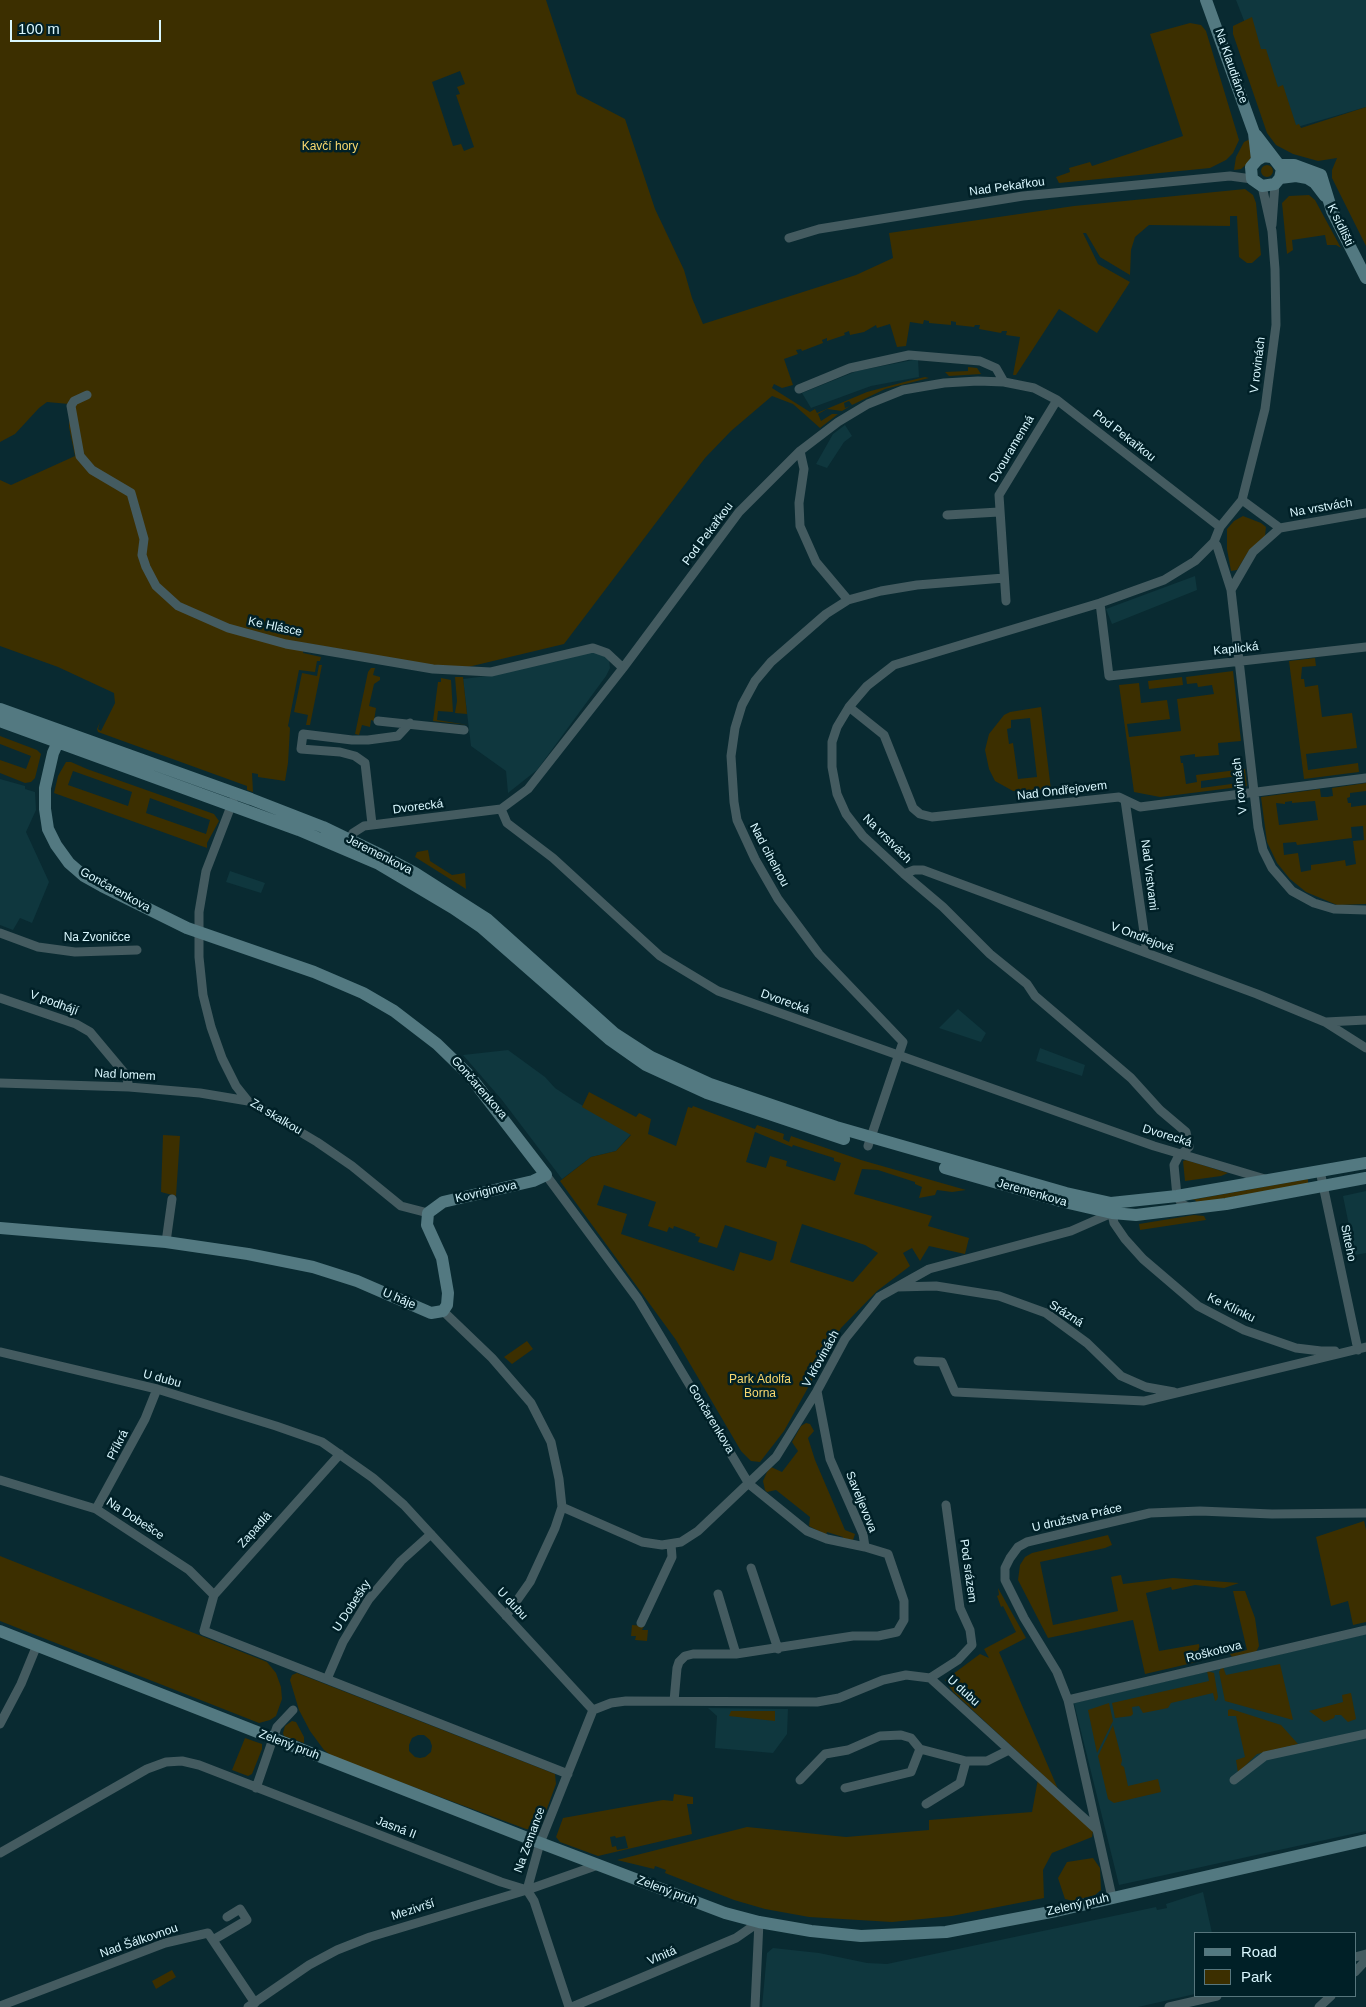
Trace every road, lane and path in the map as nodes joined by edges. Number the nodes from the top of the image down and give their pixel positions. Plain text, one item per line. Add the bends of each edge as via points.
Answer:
1 (1206, 0) edge
2 (1254, 133) junction
3 (1276, 161) junction
4 (1256, 173) junction
5 (1278, 181) junction
6 (1328, 200) junction
7 (1272, 231) junction
8 (789, 238) dead end
9 (1366, 278) edge
10 (1004, 382) junction
11 (799, 389) dead end
12 (87, 395) dead end
13 (1057, 400) junction
14 (800, 451) junction
15 (1242, 500) junction
16 (999, 512) junction
17 (1366, 513) edge
18 (947, 515) dead end
19 (1220, 527) junction
20 (1280, 528) junction
21 (1214, 542) junction
22 (1004, 578) junction
23 (1231, 590) junction
24 (848, 600) junction
25 (1006, 601) dead end
26 (1100, 603) junction
27 (1366, 647) edge
28 (1238, 662) junction
29 (623, 668) junction
30 (849, 707) junction
31 (0, 709) edge
32 (378, 720) dead end
33 (0, 721) edge
34 (410, 723) junction
35 (464, 730) dead end
36 (61, 736) junction
37 (1366, 778) edge
38 (1254, 792) junction
39 (234, 799) junction
40 (1125, 800) junction
41 (501, 809) junction
42 (372, 824) junction
43 (347, 844) junction
44 (904, 874) junction
45 (1366, 910) edge
46 (200, 932) junction
47 (0, 933) edge
48 (136, 950) dead end
49 (1147, 953) junction
50 (0, 998) edge
51 (1366, 1020) edge
52 (1325, 1022) junction
53 (1366, 1048) edge
54 (898, 1056) junction
55 (0, 1084) edge
56 (129, 1087) junction
57 (248, 1101) junction
58 (869, 1142) junction
59 (1184, 1154) junction
60 (1366, 1163) edge
61 (1320, 1171) junction
62 (546, 1174) junction
63 (1366, 1178) edge
64 (1265, 1179) junction
65 (1321, 1186) junction
66 (1177, 1196) junction
67 (172, 1199) dead end
68 (1111, 1208) junction
69 (1190, 1208) junction
70 (428, 1213) junction
71 (0, 1228) edge
72 (166, 1242) junction
73 (895, 1287) junction
74 (443, 1311) junction
75 (1362, 1348) edge
76 (0, 1352) edge
77 (918, 1361) dead end
78 (157, 1390) junction
79 (817, 1392) junction
80 (1180, 1392) junction
81 (340, 1454) junction
82 (0, 1480) edge
83 (749, 1484) junction
84 (946, 1505) dead end
85 (562, 1507) junction
86 (96, 1509) junction
87 (1366, 1513) edge
88 (431, 1534) junction
89 (671, 1544) junction
90 (865, 1547) junction
91 (752, 1568) dead end
92 (718, 1594) dead end
93 (214, 1595) junction
94 (506, 1616) junction
95 (641, 1623) dead end
96 (1366, 1630) edge
97 (0, 1631) edge
98 (37, 1645) junction
99 (778, 1649) junction
100 (736, 1654) junction
101 (930, 1678) junction
102 (327, 1679) junction
103 (674, 1700) junction
104 (1068, 1700) junction
105 (292, 1710) dead end
106 (593, 1710) junction
107 (0, 1724) edge
108 (1366, 1734) edge
109 (274, 1739) junction
110 (920, 1749) junction
111 (1009, 1750) junction
112 (966, 1762) junction
113 (568, 1774) junction
114 (800, 1780) dead end
115 (1234, 1780) dead end
116 (256, 1788) junction
117 (845, 1788) dead end
118 (926, 1804) dead end
119 (1095, 1828) junction
120 (1366, 1840) edge
121 (540, 1843) junction
122 (0, 1853) edge
123 (598, 1865) junction
124 (527, 1890) junction
125 (1112, 1897) junction
126 (227, 1916) dead end
127 (759, 1922) junction
128 (212, 1940) junction
129 (1366, 1960) edge
130 (1356, 1971) edge
131 (1213, 1997) edge
132 (1329, 1997) edge
133 (252, 2005) edge
134 (0, 2006) edge
135 (570, 2007) edge
136 (755, 2007) edge
137 (1169, 2007) edge
138 (1319, 2007) edge

1 - 2 street, Na Klaudiánce
2 - 3 street, Na Klaudiánce
2 - 4 street, Na Klaudiánce
3 - 4 street via 1264,156
3 - 5 street
3 - 6 street, K sídlišti via 1321,175
4 - 5 street
4 - 7 street, V rovinách
4 - 8 street, Nad Pekařkou via 1023,196 819,229
5 - 6 street, K sídlišti via 1296,176 1308,178
5 - 7 street, V rovinách
6 - 9 street, K sídlišti
7 - 15 street, V rovinách via 1276,325 1265,409
10 - 11 street via 996,368 980,361 904,355 850,368
10 - 13 street, Pod Pekařkou via 1034,388
10 - 14 street, Pod Pekařkou via 944,383 903,390 868,404
12 - 29 street, Ke Hlásce via 71,406 80,456 92,470 131,493 144,539 142,555 146,567 156,586 178,606 228,628 286,644 432,669 491,672 593,648 607,653
13 - 16 street, Dvouramenná via 999,495
13 - 19 street, Pod Pekařkou
14 - 24 street via 804,468 799,503 800,526 820,567
14 - 29 street, Pod Pekařkou via 739,512
15 - 19 street, V rovinách
15 - 20 street
16 - 18 street
16 - 22 street, Dvouramenná
17 - 20 street, Na vrstvách
19 - 21 street, V rovinách
20 - 23 street via 1253,552
21 - 23 street, V rovinách
21 - 26 street, Na vrstvách via 1196,561 1164,580
22 - 24 street, Nad cihelnou via 917,585
22 - 25 street, Dvouramenná
23 - 28 street, V rovinách
24 - 54 street, Nad cihelnou via 813,625 771,662 754,682 742,704 735,728 731,778 737,820 778,899 819,954 903,1042
26 - 28 street, Kaplická via 1109,676
26 - 30 street, Na vrstvách via 902,661 878,676
27 - 28 street, Kaplická
28 - 38 street, V rovinách
29 - 41 street, Pod Pekařkou via 543,772 528,789
30 - 40 street, Nad Ondřejovem via 884,735 913,808 925,816 948,817 1119,797
30 - 44 street, Na vrstvách via 832,742 837,794 850,820
31 - 36 street, Jeremenkova
32 - 34 street
33 - 36 street, Jeremenkova
34 - 35 street
34 - 42 street via 398,736 368,740 303,734 302,749 340,752 365,763
36 - 39 street, Jeremenkova
36 - 46 street, Gončarenkova via 45,788 45,809 48,829 69,863 102,886
37 - 38 street, Nad Ondřejovem
38 - 40 street, Nad Ondřejovem via 1140,807
38 - 45 street, V rovinách via 1263,850 1272,868 1292,890 1314,903 1334,909
39 - 43 street, Jeremenkova
39 - 46 street, Za skalkou via 206,871 199,912
40 - 49 street, Nad Vrstvami
41 - 42 street, Dvorecká
41 - 54 street, Dvorecká via 507,823 553,858 674,966 718,991
42 - 43 street, Dvorecká via 358,830
43 - 58 street, Jeremenkova via 415,873 487,919 614,1033 672,1068 709,1088
44 - 49 street, V Ondřejově via 923,870
44 - 59 street, Na vrstvách via 1027,984 1035,996 1131,1078 1160,1110 1186,1132 1190,1141
46 - 57 street, Za skalkou via 203,995 211,1027 225,1065
46 - 62 street, Gončarenkova via 314,972 363,993 394,1011 469,1074
47 - 48 street, Na Zvoničce via 38,948 75,952
49 - 52 street, V Ondřejově
50 - 56 street, V podhájí via 76,1024 90,1032 126,1075
51 - 52 street
52 - 53 street, V Ondřejově
54 - 58 street, Nad cihelnou
54 - 59 street, Dvorecká
55 - 56 street, Nad lomem
56 - 57 street, Nad lomem
57 - 70 street, Za skalkou via 317,1142 401,1206
58 - 68 street, Jeremenkova via 1066,1193
59 - 64 street, Dvorecká
59 - 66 street, Na vrstvách via 1174,1165
60 - 61 street, Jeremenkova
61 - 64 street, Jeremenkova
61 - 65 street, Sitteho
62 - 70 street, Kovriginova via 533,1181 443,1202
62 - 83 street, Gončarenkova via 638,1299
63 - 65 street, Jeremenkova
64 - 66 street, Jeremenkova
65 - 69 street, Jeremenkova
65 - 75 street, Sitteho
66 - 68 street, Jeremenkova
66 - 69 street
67 - 72 street
68 - 69 street, Jeremenkova via 1136,1215
68 - 73 street, V křovinách via 1071,1231 929,1269
68 - 75 street, Ke Klínku via 1118,1230 1137,1252 1198,1306 1244,1330 1296,1348 1321,1351
70 - 74 street via 427,1225 446,1268 448,1293 447,1306
71 - 72 street, U háje
72 - 74 street, U háje via 313,1267 357,1281 431,1312
73 - 79 street, V křovinách via 879,1296 845,1339
73 - 80 street, Srázná via 936,1286 999,1296 1046,1313 1087,1343 1121,1376 1146,1388
74 - 85 street via 492,1358 531,1403 551,1442
75 - 80 street
76 - 78 street, U dubu
77 - 80 street via 942,1362 955,1392 1144,1401
78 - 81 street, U dubu via 285,1429 322,1442
78 - 86 street, Příkrá via 145,1419
79 - 83 street, V křovinách via 776,1457
79 - 90 street, Saveljevova via 830,1459 863,1534
81 - 88 street, U dubu via 374,1478
81 - 93 street, Zapadlá
82 - 86 street, Na Dobešce
83 - 89 street, V křovinách via 698,1531 681,1542
83 - 90 street, Gončarenkova via 807,1531
84 - 101 street, Pod srázem via 960,1608 970,1630 972,1645 958,1660
85 - 89 street, V křovinách via 642,1542
85 - 94 street via 530,1582
86 - 93 street, Na Dobešce via 189,1570
87 - 104 street, U družstva Práce via 1150,1513 1027,1542 1018,1547 1005,1568 1005,1580 1057,1672
88 - 94 street, U dubu
88 - 102 street, U Dobešky via 401,1561 369,1599 343,1642
89 - 95 street via 672,1557
90 - 99 street, Saveljevova via 888,1554 904,1601 904,1620 897,1632
91 - 99 street
92 - 100 street
93 - 102 street, Zapadlá via 204,1631
94 - 106 street, U dubu
96 - 104 street, Roškotova
97 - 98 street, Zelený pruh
98 - 107 street
98 - 109 street, Zelený pruh
99 - 100 street, Saveljevova
100 - 103 street, Saveljevova via 685,1656 676,1668
101 - 103 street, U dubu via 906,1675 882,1680 839,1698 817,1702
101 - 111 street, U dubu
102 - 113 street
103 - 106 street, U dubu via 611,1703
104 - 119 street, U družstva Práce
105 - 109 street via 277,1727
106 - 113 street, Na Zemance
108 - 115 street via 1265,1756
109 - 116 street
109 - 121 street, Zelený pruh
110 - 112 street
110 - 114 street via 911,1738 901,1734 880,1736 848,1750 825,1754
110 - 117 street via 911,1772
111 - 112 street via 987,1761
111 - 119 street, U dubu
112 - 118 street via 960,1782
113 - 121 street, Na Zemance
116 - 122 street, Jasná II via 199,1765 166,1762 147,1769
116 - 124 street, Jasná II
119 - 125 street, U družstva Práce
120 - 125 street, Zelený pruh
121 - 123 street, Zelený pruh
121 - 124 street, Na Zemance
123 - 124 street, Mezivrší
123 - 127 street, Zelený pruh via 725,1913
124 - 133 street, Mezivrší via 337,1950 309,1965
124 - 135 street, Na Zemance via 534,1900
125 - 127 street, Zelený pruh via 989,1924 914,1935 860,1936
126 - 128 street via 240,1909 247,1920
127 - 135 street, Vlnitá via 736,1938
127 - 136 street
128 - 133 street
128 - 134 street, Nad Šálkovnou via 208,1933 165,1943
129 - 130 street
131 - 137 street
132 - 138 street

